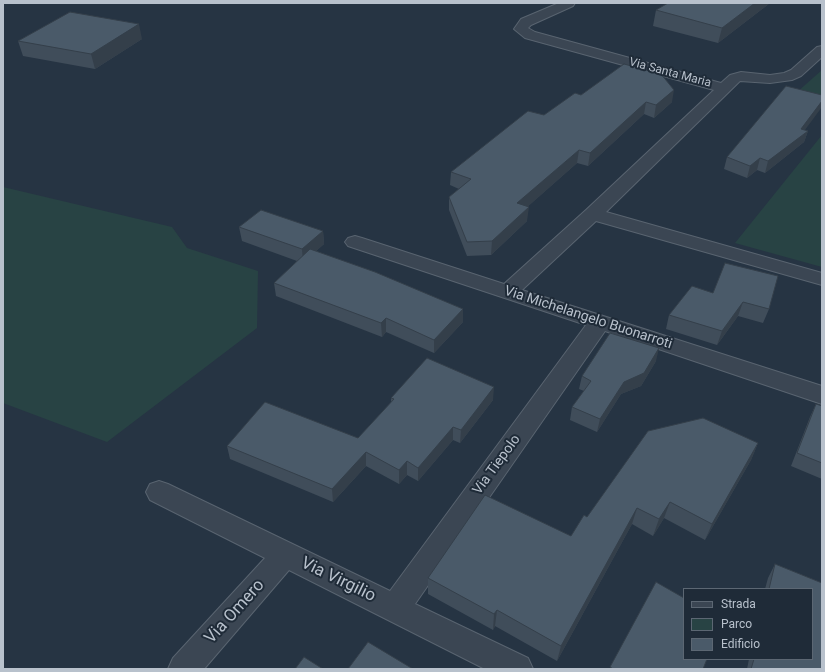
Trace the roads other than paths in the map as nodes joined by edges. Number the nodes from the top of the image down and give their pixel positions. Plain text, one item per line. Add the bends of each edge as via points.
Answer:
1 (569, 3) edge
2 (822, 50) edge
3 (724, 88) junction
4 (593, 214) junction
5 (355, 242) dead end
6 (822, 279) edge
7 (507, 292) junction
8 (600, 322) junction
9 (822, 395) edge
10 (159, 492) dead end
11 (286, 554) junction
12 (395, 608) junction
13 (485, 662) edge
14 (184, 669) edge
15 (517, 669) edge

1 - 3 street, Via Santa Maria via 526,22 521,29 530,35
2 - 3 street via 796,73 787,77 770,79 742,76 735,78
3 - 4 street, Via Santa Maria
4 - 6 street
4 - 7 street, Via Santa Maria
5 - 7 street, Via Michelangelo Buonarroti
7 - 8 street, Via Michelangelo Buonarroti
8 - 9 street, Via Michelangelo Buonarroti
8 - 12 street, Via Tiepolo
10 - 11 street, Via Virgilio
11 - 12 street, Via Virgilio
11 - 14 street, Via Omero
12 - 13 street, Via Virgilio
13 - 15 street, Via Virgilio

